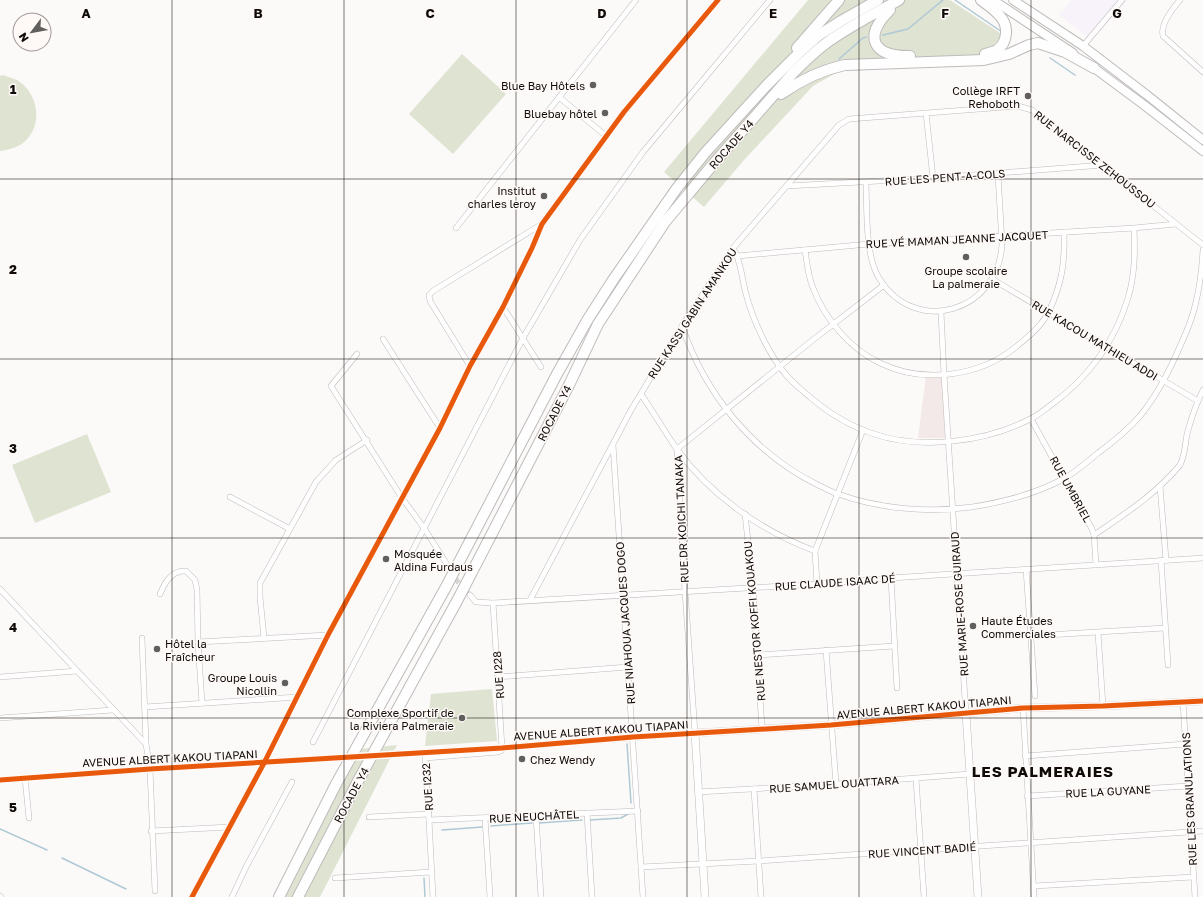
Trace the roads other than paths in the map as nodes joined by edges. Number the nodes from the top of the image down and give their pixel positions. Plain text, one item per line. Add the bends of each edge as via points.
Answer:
1 (636, 0) edge
2 (718, 0) edge
3 (770, 0) edge
4 (839, 0) edge
5 (878, 0) edge
6 (900, 0) edge
7 (981, 0) edge
8 (993, 0) edge
9 (1013, 0) edge
10 (1122, 0) edge
11 (1180, 0) edge
12 (1083, 46) junction
13 (1094, 68) junction
14 (1203, 72) edge
15 (766, 86) junction
16 (560, 97) junction
17 (926, 113) junction
18 (756, 115) junction
19 (606, 136) junction
20 (1203, 140) edge
21 (1203, 151) edge
22 (1103, 165) junction
23 (998, 174) junction
24 (933, 178) junction
25 (866, 182) junction
26 (787, 186) junction
27 (542, 224) junction
28 (1176, 224) junction
29 (456, 228) dead end
30 (1134, 228) junction
31 (1064, 232) junction
32 (1002, 237) junction
33 (869, 244) junction
34 (1203, 245) edge
35 (733, 248) junction
36 (805, 250) junction
37 (1203, 250) edge
38 (737, 256) junction
39 (992, 279) junction
40 (884, 285) junction
41 (503, 307) junction
42 (941, 312) junction
43 (1049, 312) junction
44 (833, 324) junction
45 (682, 326) junction
46 (523, 338) junction
47 (383, 339) dead end
48 (1107, 346) junction
49 (357, 354) dead end
50 (470, 366) junction
51 (780, 366) junction
52 (541, 367) dead end
53 (944, 375) junction
54 (1164, 381) junction
55 (1203, 390) edge
56 (641, 394) junction
57 (1198, 402) junction
58 (726, 409) junction
59 (1031, 419) junction
60 (440, 428) junction
61 (863, 430) junction
62 (367, 440) junction
63 (948, 441) junction
64 (613, 445) junction
65 (677, 449) junction
66 (1065, 478) junction
67 (1160, 486) junction
68 (838, 494) junction
69 (230, 497) dead end
70 (402, 498) junction
71 (953, 510) junction
72 (745, 514) junction
73 (424, 528) junction
74 (290, 529) junction
75 (1094, 534) junction
76 (815, 551) junction
77 (1203, 558) edge
78 (1163, 560) junction
79 (1096, 564) junction
80 (448, 566) tunnel mouth
81 (1026, 569) junction
82 (957, 574) junction
83 (891, 578) junction
84 (817, 584) junction
85 (753, 587) junction
86 (0, 589) edge
87 (685, 591) junction
88 (160, 594) dead end
89 (624, 594) junction
90 (470, 595) tunnel mouth
91 (530, 600) junction
92 (493, 603) junction
93 (1165, 628) junction
94 (1098, 632) junction
95 (328, 634) junction
96 (1030, 636) junction
97 (142, 638) dead end
98 (264, 638) junction
99 (198, 642) junction
100 (894, 646) junction
101 (826, 650) junction
102 (758, 654) junction
103 (1168, 665) dead end
104 (628, 667) junction
105 (77, 671) junction
106 (0, 677) edge
107 (498, 677) junction
108 (897, 688) dead end
109 (1035, 696) dead end
110 (298, 697) junction
111 (1203, 701) edge
112 (1183, 702) junction
113 (202, 703) junction
114 (1103, 706) junction
115 (145, 707) junction
116 (1023, 708) junction
117 (114, 710) junction
118 (966, 714) junction
119 (0, 718) edge
120 (831, 725) junction
121 (762, 729) junction
122 (695, 733) junction
123 (633, 737) junction
124 (313, 742) dead end
125 (146, 744) junction
126 (1186, 744) junction
127 (502, 748) junction
128 (1025, 756) junction
129 (264, 763) junction
130 (150, 768) junction
131 (970, 774) junction
132 (26, 778) junction
133 (916, 779) junction
134 (0, 780) edge
135 (292, 782) dead end
136 (836, 784) junction
137 (1188, 786) junction
138 (754, 789) junction
139 (698, 792) junction
140 (1027, 796) junction
141 (638, 811) junction
142 (587, 813) junction
143 (429, 814) junction
144 (536, 816) junction
145 (369, 817) dead end
146 (29, 818) dead end
147 (485, 818) junction
148 (429, 820) junction
149 (230, 827) junction
150 (1203, 831) edge
151 (152, 832) junction
152 (1191, 832) junction
153 (1030, 843) junction
154 (974, 847) junction
155 (921, 850) junction
156 (759, 861) junction
157 (703, 864) junction
158 (641, 867) junction
159 (431, 872) junction
160 (1193, 877) junction
161 (334, 878) dead end
162 (1034, 886) junction
163 (155, 891) dead end
164 (192, 897) edge
165 (232, 897) edge
166 (279, 897) edge
167 (298, 897) edge
168 (433, 897) edge
169 (490, 897) edge
170 (541, 897) edge
171 (592, 897) edge
172 (643, 897) edge
173 (706, 897) edge
174 (761, 897) edge
175 (924, 897) edge
176 (978, 897) edge
177 (1034, 897) edge
178 (1195, 897) edge

1 - 16 street
2 - 19 street
3 - 46 street via 643,152 614,191 580,240
4 - 15 highway
5 - 15 highway, ROCADE Y4 via 819,35
6 - 7 highway via 881,18 875,28 874,37 880,50 898,57 982,54 997,50 1004,42 1006,26 1001,17
6 - 18 highway, ROCADE Y4 via 825,44 793,73
8 - 13 main road
9 - 12 main road
10 - 12 street
11 - 14 street via 1167,17 1163,36
12 - 20 main road
13 - 18 highway via 1065,52 1038,43 984,60 845,65 826,69 795,84
13 - 21 main road
15 - 166 highway, ROCADE Y4 via 677,188 588,319 446,587 336,784
16 - 19 street
16 - 29 street
17 - 22 street, RUE NARCISSE ZEHOUSSOU via 1018,106 1026,108 1041,115
17 - 24 street
17 - 26 street, RUE KASSI GABIN AMANKOU via 849,118 839,125
18 - 167 highway, ROCADE Y4 via 665,222 598,324 461,594 358,781
19 - 27 street
22 - 23 street, RUE LES PENT-A-COLS
22 - 28 street, RUE NARCISSE ZEHOUSSOU
23 - 24 street, RUE LES PENT-A-COLS
23 - 32 street
24 - 25 street, RUE LES PENT-A-COLS
25 - 26 street, RUE LES PENT-A-COLS
25 - 33 street
26 - 35 street, RUE KASSI GABIN AMANKOU
27 - 41 street
27 - 50 street via 429,295 430,301
28 - 30 street, RUE VÉ MAMAN JEANNE JACQUET
28 - 34 street, RUE NARCISSE ZEHOUSSOU
30 - 31 street, RUE VÉ MAMAN JEANNE JACQUET
30 - 48 street via 1133,279 1128,298
31 - 32 street, RUE VÉ MAMAN JEANNE JACQUET
31 - 43 street via 1063,274
32 - 33 street, RUE VÉ MAMAN JEANNE JACQUET
32 - 39 street via 1001,258
33 - 36 street, RUE VÉ MAMAN JEANNE JACQUET
33 - 40 street via 875,270
35 - 38 street
35 - 45 street, RUE KASSI GABIN AMANKOU
36 - 38 street, RUE VÉ MAMAN JEANNE JACQUET
36 - 44 street via 813,288
37 - 54 street via 1196,303
38 - 51 street via 752,312
39 - 42 street via 986,289 968,304
39 - 43 street, RUE KACOU MATHIEU ADDI
40 - 42 street via 898,299 911,306
40 - 44 street, RUE DR KOICHI TANAKA
41 - 46 street
41 - 50 street
42 - 53 street, RUE MARIE-ROSE GUIRAUD
43 - 48 street, RUE KACOU MATHIEU ADDI
43 - 53 street via 1034,332 1001,358 973,370
44 - 51 street, RUE DR KOICHI TANAKA
44 - 53 street via 856,348 880,363 906,372
45 - 56 street, RUE KASSI GABIN AMANKOU
45 - 58 street via 697,363
46 - 52 street
46 - 73 street
47 - 60 street
48 - 54 street, RUE KACOU MATHIEU ADDI
48 - 59 street via 1073,387
49 - 62 street via 331,386
50 - 60 street
51 - 58 street, RUE DR KOICHI TANAKA
51 - 61 street via 788,377 826,410
53 - 63 street, RUE MARIE-ROSE GUIRAUD
54 - 57 street, RUE KACOU MATHIEU ADDI
54 - 66 street via 1151,402 1132,424 1097,455
55 - 57 street
56 - 64 street, RUE KASSI GABIN AMANKOU
56 - 65 street
57 - 67 street via 1182,460
58 - 65 street, RUE DR KOICHI TANAKA
58 - 68 street via 766,451 808,480
59 - 63 street via 984,436
59 - 66 street, RUE UMBRIEL
60 - 70 street
61 - 63 street via 910,442
61 - 68 street
62 - 70 street
62 - 74 street via 336,460 322,475
63 - 71 street, RUE MARIE-ROSE GUIRAUD
64 - 89 street, RUE NIAHOUA JACQUES DOGO
64 - 91 street, RUE KASSI GABIN AMANKOU
65 - 72 street via 702,478
65 - 87 street, RUE DR KOICHI TANAKA
66 - 71 street via 1017,498
66 - 75 street, RUE UMBRIEL
67 - 75 street via 1136,506
67 - 78 street
68 - 71 street via 901,508
68 - 76 street
69 - 74 street
70 - 73 street
70 - 95 street
71 - 82 street, RUE MARIE-ROSE GUIRAUD
72 - 76 street via 792,542
72 - 85 street, RUE NESTOR KOFFI KOUAKOU
73 - 80 street
73 - 124 street
74 - 98 street via 260,583
75 - 79 street, RUE UMBRIEL
76 - 84 street
77 - 78 street, RUE CLAUDE ISAAC DÉ
78 - 79 street, RUE CLAUDE ISAAC DÉ
78 - 93 street
79 - 81 street, RUE CLAUDE ISAAC DÉ
81 - 82 street, RUE CLAUDE ISAAC DÉ
81 - 96 street
82 - 83 street, RUE CLAUDE ISAAC DÉ
82 - 118 street, RUE MARIE-ROSE GUIRAUD
83 - 84 street, RUE CLAUDE ISAAC DÉ
83 - 100 street
84 - 85 street, RUE CLAUDE ISAAC DÉ
85 - 87 street, RUE CLAUDE ISAAC DÉ
85 - 102 street, RUE NESTOR KOFFI KOUAKOU
86 - 105 street
87 - 89 street, RUE CLAUDE ISAAC DÉ
87 - 122 street, RUE DR KOICHI TANAKA
88 - 99 street via 165,582 174,574 186,571 192,576 197,590
89 - 91 street, RUE CLAUDE ISAAC DÉ
89 - 104 street, RUE NIAHOUA JACQUES DOGO
90 - 92 street, RUE CLAUDE ISAAC DÉ via 476,602
91 - 92 street, RUE CLAUDE ISAAC DÉ
92 - 107 street, RUE I228
93 - 94 street
93 - 103 street
94 - 96 street
94 - 114 street
95 - 98 street
95 - 110 street
96 - 109 street
97 - 115 street
98 - 99 street
99 - 113 street
100 - 101 street
100 - 108 street
101 - 102 street
101 - 120 street
102 - 121 street, RUE NESTOR KOFFI KOUAKOU
104 - 107 street
104 - 123 street, RUE NIAHOUA JACQUES DOGO
105 - 106 street
105 - 117 street
107 - 127 street, RUE I228
110 - 113 street
110 - 129 street
111 - 112 street, AVENUE ALBERT KAKOU TIAPANI
112 - 114 street, AVENUE ALBERT KAKOU TIAPANI
112 - 126 street, RUE LES GRANULATIONS
113 - 115 street
114 - 116 street, AVENUE ALBERT KAKOU TIAPANI
115 - 125 street
116 - 118 street, AVENUE ALBERT KAKOU TIAPANI
116 - 128 street
117 - 119 street
117 - 125 street
118 - 120 street, AVENUE ALBERT KAKOU TIAPANI
118 - 131 street, RUE MARIE-ROSE GUIRAUD
120 - 121 street, AVENUE ALBERT KAKOU TIAPANI
120 - 136 street
121 - 122 street, AVENUE ALBERT KAKOU TIAPANI
122 - 123 street, AVENUE ALBERT KAKOU TIAPANI
122 - 139 street
123 - 127 street, AVENUE ALBERT KAKOU TIAPANI
123 - 141 street, RUE NIAHOUA JACQUES DOGO
125 - 130 street
126 - 128 street
126 - 137 street, RUE LES GRANULATIONS
127 - 129 street, AVENUE ALBERT KAKOU TIAPANI, bridge
127 - 143 street, RUE I232 via 498,752 425,758
128 - 140 street
129 - 130 street, AVENUE ALBERT KAKOU TIAPANI
129 - 149 street
130 - 132 street, AVENUE ALBERT KAKOU TIAPANI
130 - 151 street
131 - 133 street, RUE SAMUEL OUATTARA
131 - 154 street, RUE MARIE-ROSE GUIRAUD
132 - 134 street, AVENUE ALBERT KAKOU TIAPANI
132 - 146 street
133 - 136 street, RUE SAMUEL OUATTARA
133 - 155 street
135 - 165 street
136 - 138 street, RUE SAMUEL OUATTARA
137 - 140 street, RUE LA GUYANE
137 - 152 street, RUE LES GRANULATIONS
138 - 139 street, RUE SAMUEL OUATTARA
138 - 156 street
139 - 157 street
140 - 153 street
141 - 142 street, RUE NEUCHÂTEL
141 - 158 street, RUE NIAHOUA JACQUES DOGO
142 - 144 street, RUE NEUCHÂTEL
142 - 171 street
143 - 145 street
143 - 148 street, RUE I232
144 - 147 street, RUE NEUCHÂTEL
144 - 170 street
147 - 148 street, RUE NEUCHÂTEL
147 - 169 street
148 - 159 street, RUE I232
149 - 151 street
149 - 164 street
150 - 152 street, RUE VINCENT BADIÉ
151 - 163 street
152 - 153 street, RUE VINCENT BADIÉ
152 - 160 street, RUE LES GRANULATIONS
153 - 154 street, RUE VINCENT BADIÉ
153 - 162 street
154 - 155 street, RUE VINCENT BADIÉ
154 - 176 street, RUE MARIE-ROSE GUIRAUD
155 - 156 street, RUE VINCENT BADIÉ
155 - 175 street
156 - 157 street, RUE VINCENT BADIÉ
156 - 174 street
157 - 158 street, RUE VINCENT BADIÉ
157 - 173 street
158 - 172 street, RUE NIAHOUA JACQUES DOGO
159 - 161 street
159 - 168 street, RUE I232
160 - 162 street
160 - 178 street, RUE LES GRANULATIONS
162 - 177 street

